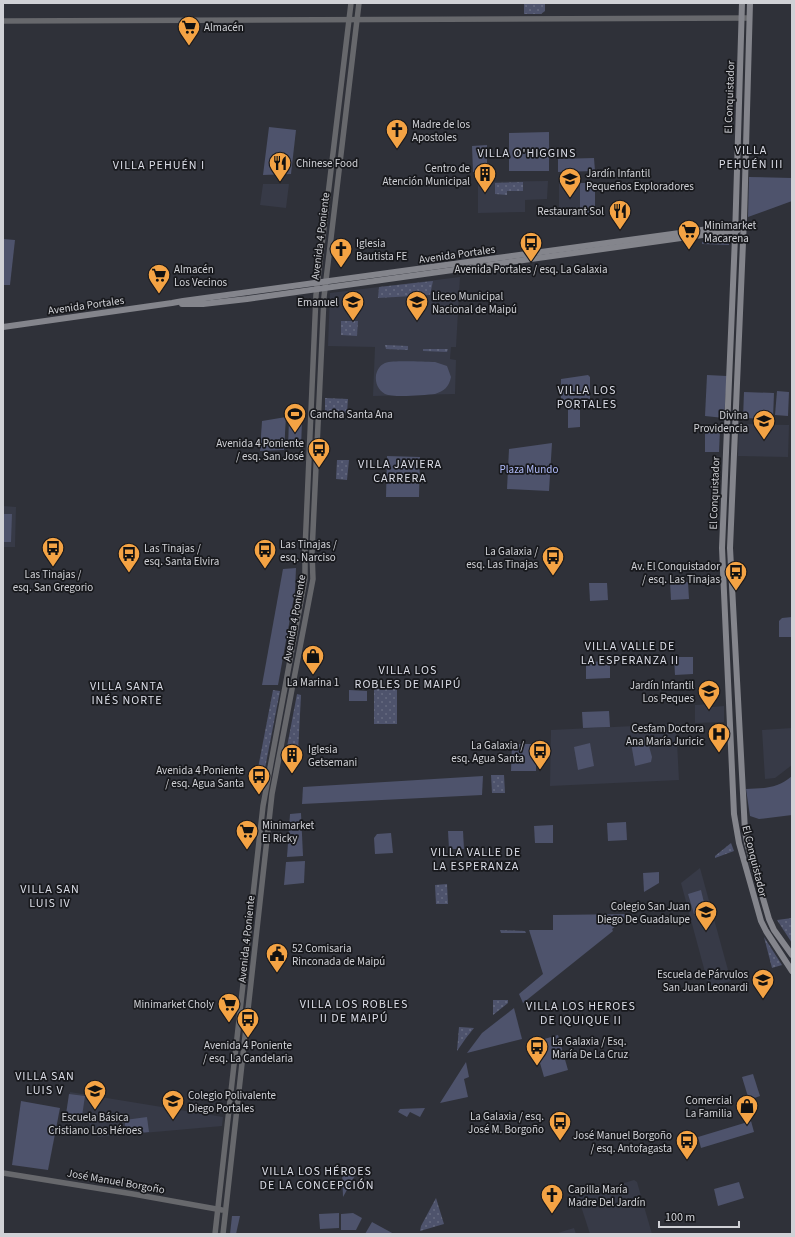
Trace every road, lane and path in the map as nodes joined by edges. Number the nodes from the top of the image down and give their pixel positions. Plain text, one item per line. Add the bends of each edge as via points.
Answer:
1 (351, 3) edge
2 (359, 3) edge
3 (742, 3) edge
4 (750, 3) edge
5 (741, 18) junction
6 (749, 18) junction
7 (349, 20) junction
8 (357, 20) junction
9 (3, 22) edge
10 (744, 227) junction
11 (735, 228) junction
12 (325, 281) junction
13 (317, 282) junction
14 (324, 288) junction
15 (316, 290) junction
16 (172, 303) junction
17 (3, 327) edge
18 (792, 955) edge
19 (245, 963) junction
20 (253, 964) junction
21 (792, 971) edge
22 (3, 1173) edge
23 (218, 1209) junction
24 (226, 1211) junction
25 (215, 1234) edge
26 (223, 1234) edge

1 - 7 street, Avenida 4 Poniente
2 - 8 street, Avenida 4 Poniente
3 - 5 main road, El Conquistador
4 - 6 main road, El Conquistador
5 - 6 street
5 - 8 street
5 - 11 main road, El Conquistador
6 - 10 main road, El Conquistador
7 - 8 street
7 - 9 street
7 - 13 street, Avenida 4 Poniente
8 - 12 street, Avenida 4 Poniente
10 - 11 main road, Avenida Portales
10 - 18 main road, El Conquistador via 730,548 743,815 747,843 769,919
11 - 12 main road, Avenida Portales
11 - 14 main road, Avenida Portales
11 - 21 main road, El Conquistador via 722,548 734,814 739,843 761,921
12 - 13 main road, Avenida Portales
12 - 14 street, Avenida 4 Poniente
13 - 15 street, Avenida 4 Poniente
13 - 16 main road, Avenida Portales
14 - 15 main road, Avenida Portales
14 - 20 street, Avenida 4 Poniente via 312,552 313,579 272,794
15 - 16 main road, Avenida Portales via 218,303
15 - 19 street, Avenida 4 Poniente via 304,579 264,799
16 - 17 main road, Avenida Portales
19 - 20 street
19 - 23 street, Avenida 4 Poniente
20 - 24 street, Avenida 4 Poniente
22 - 23 street, José Manuel Borgoño
23 - 24 street, José Manuel Borgoño
23 - 25 street, Avenida 4 Poniente
24 - 26 street, Avenida 4 Poniente

